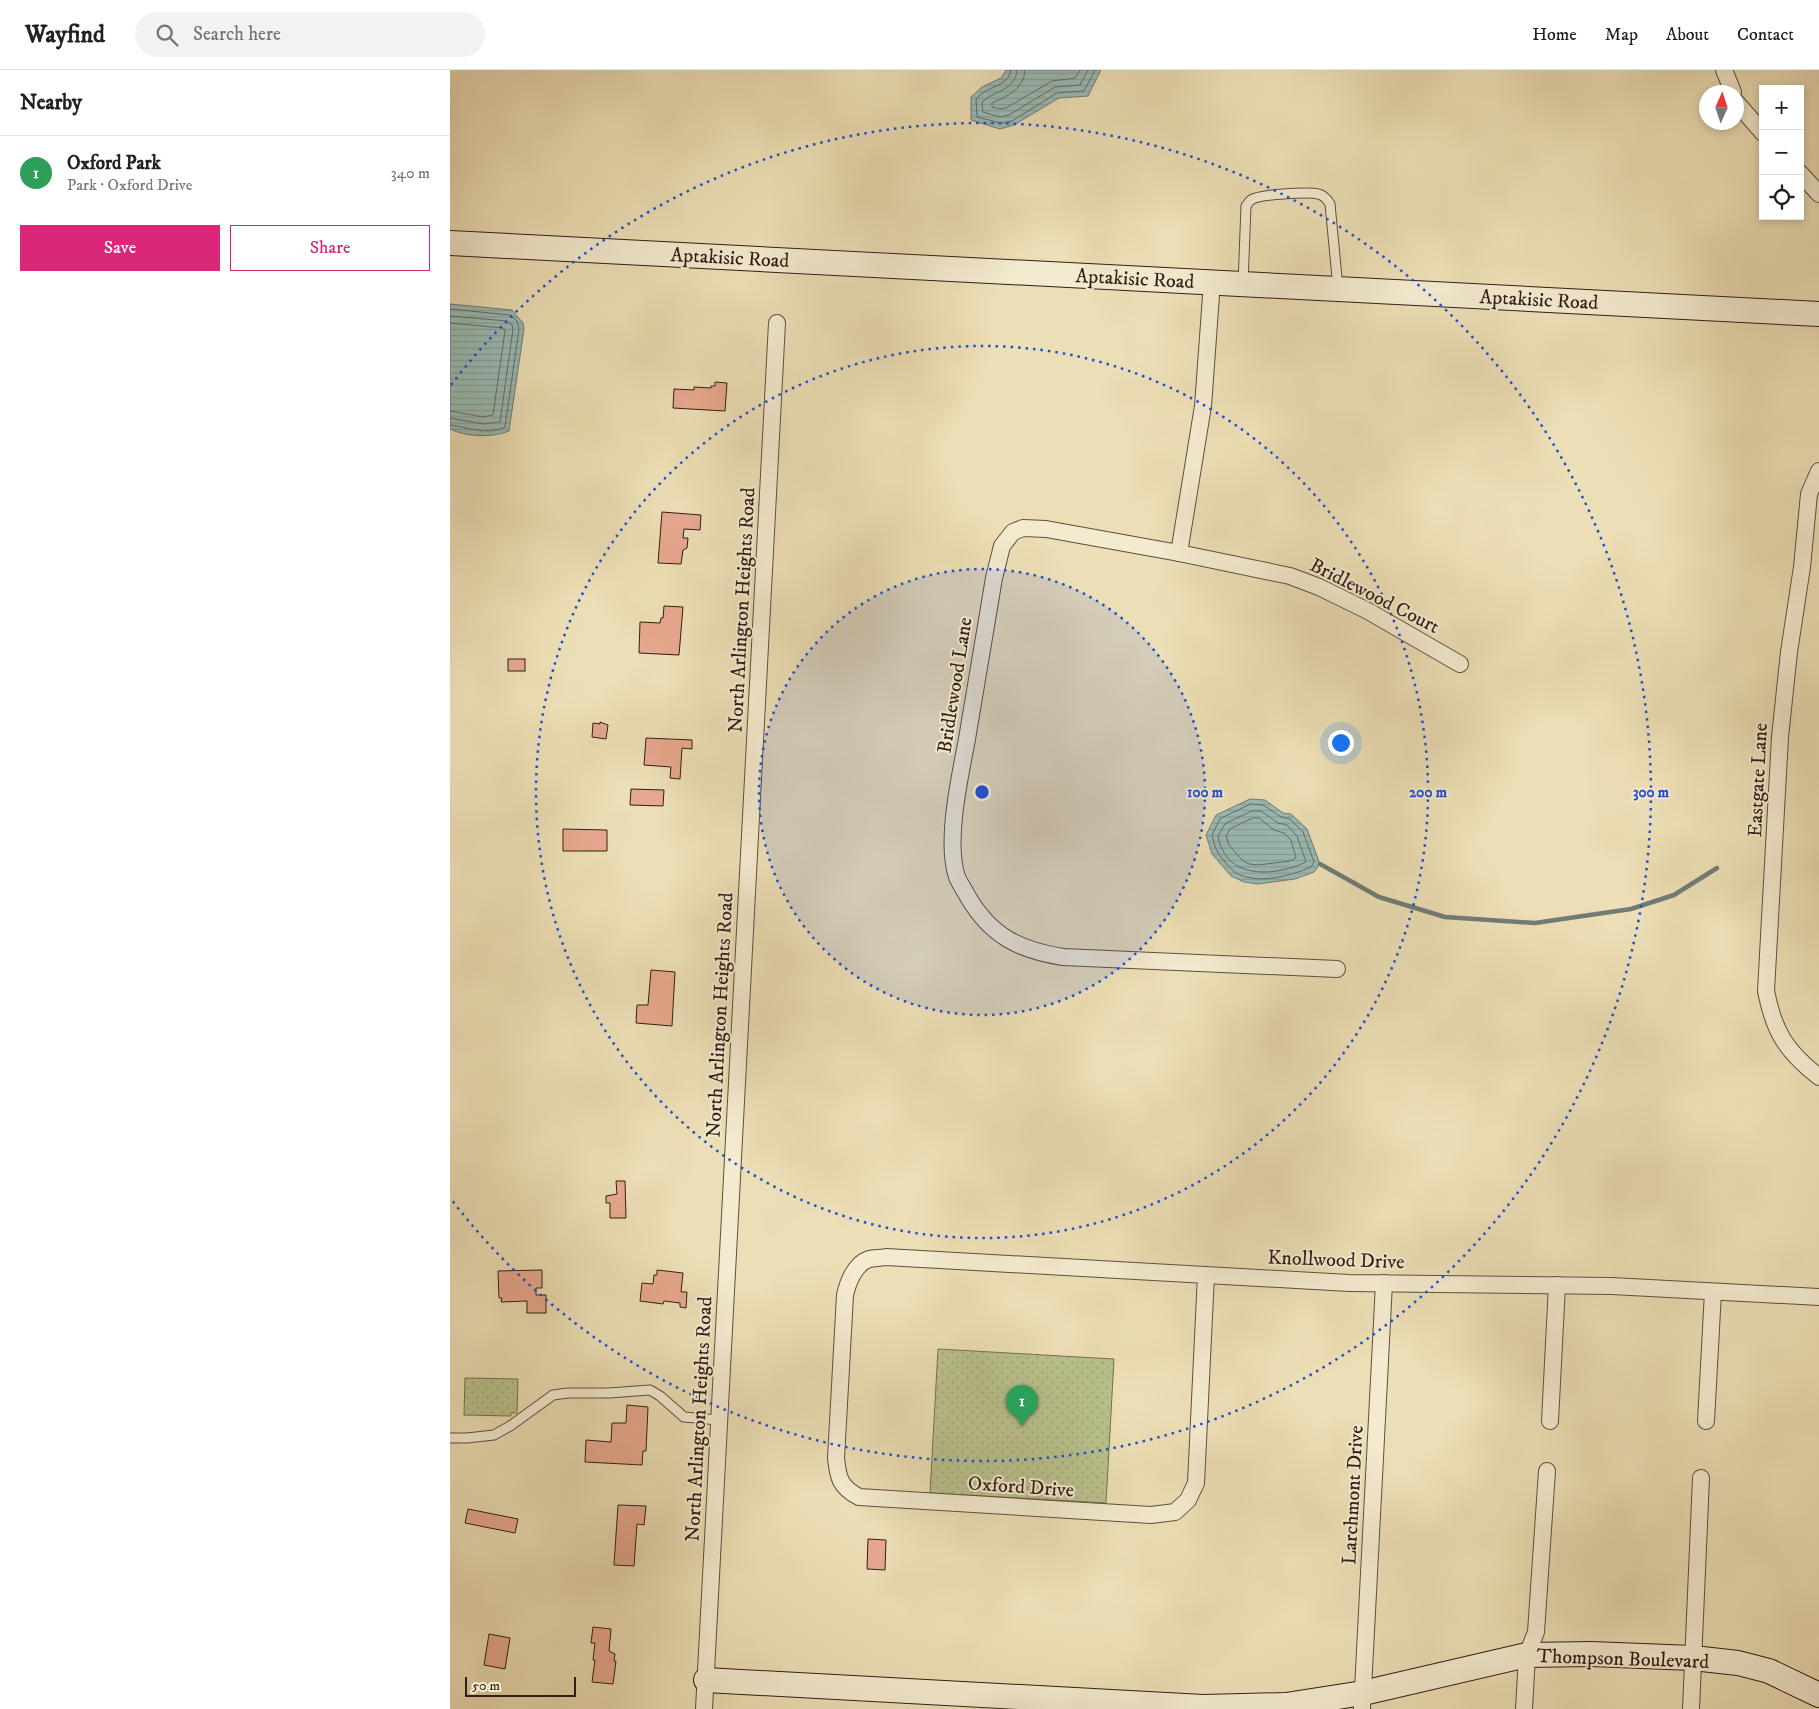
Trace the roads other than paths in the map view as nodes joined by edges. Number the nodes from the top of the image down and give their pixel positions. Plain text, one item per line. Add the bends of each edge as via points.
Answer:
1 (1724, 70) edge
2 (1730, 85) edge
3 (1744, 111) edge
4 (1760, 130) edge
5 (1803, 175) edge
6 (1819, 194) edge
7 (450, 243) edge
8 (1212, 282) junction
9 (1243, 284) junction
10 (1338, 289) junction
11 (1819, 314) edge
12 (777, 323) dead end
13 (1819, 472) edge
14 (1179, 553) junction
15 (1460, 664) dead end
16 (1338, 969) dead end
17 (1819, 1077) edge
18 (856, 1270) joint
19 (1206, 1275) junction
20 (1384, 1283) junction
21 (1557, 1285) junction
22 (1713, 1292) junction
23 (1819, 1297) edge
24 (719, 1420) junction
25 (1550, 1421) dead end
26 (1706, 1421) dead end
27 (450, 1430) edge
28 (453, 1438) edge
29 (1547, 1470) dead end
30 (1701, 1478) dead end
31 (1527, 1655) junction
32 (1693, 1658) junction
33 (706, 1680) junction
34 (1819, 1695) edge
35 (1363, 1701) edge
36 (1040, 1703) edge
37 (1203, 1708) edge
38 (704, 1709) edge
39 (1524, 1709) edge
40 (1691, 1709) edge

1 - 2 street
3 - 4 street
5 - 6 street
7 - 8 main road, Aptakisic Road
8 - 9 main road, Aptakisic Road
8 - 14 street via 1203,406
9 - 10 main road, Aptakisic Road
9 - 10 lane via 1246,206 1259,196 1318,194 1330,204
10 - 11 main road, Aptakisic Road
12 - 24 street, North Arlington Heights Road
13 - 17 street, Eastgate Lane via 1809,494 1781,728 1766,991 1771,1015 1784,1044
14 - 15 street, Bridlewood Court via 1290,576 1319,587 1368,610
14 - 16 street, Bridlewood Lane via 1046,529 1023,528 1008,537 1002,546 994,578 954,815 953,858 957,878 987,924 1021,946 1040,953
18 - 19 street, Knollwood Drive via 868,1259 886,1257
18 - 19 street, Oxford Drive via 848,1281 845,1295 836,1458 838,1477 847,1491 859,1497 1151,1515 1175,1512 1188,1500 1196,1483
19 - 20 street, Knollwood Drive
20 - 21 street, Knollwood Drive
20 - 35 street, Larchmont Drive
21 - 22 street, Knollwood Drive
21 - 25 street
22 - 23 street, Knollwood Drive
22 - 26 street
24 - 28 lane via 684,1417 650,1390 568,1393 553,1395 494,1435
24 - 33 street, North Arlington Heights Road
27 - 28 lane
29 - 31 street via 1536,1632
30 - 32 street
31 - 32 main road, Thompson Boulevard
31 - 35 main road, Thompson Boulevard
31 - 39 street
32 - 34 main road, Thompson Boulevard via 1738,1663 1770,1671
32 - 40 street
33 - 36 main road, Thompson Boulevard
33 - 38 street, North Arlington Heights Road
35 - 37 main road, Thompson Boulevard
36 - 37 main road, Thompson Boulevard

